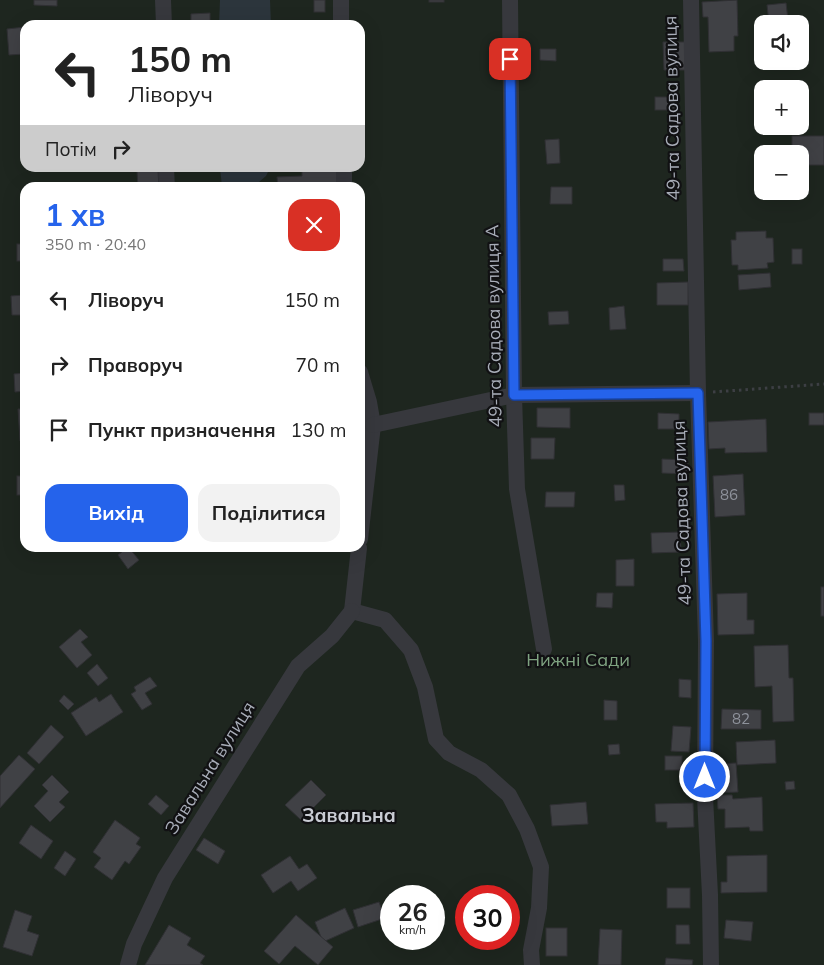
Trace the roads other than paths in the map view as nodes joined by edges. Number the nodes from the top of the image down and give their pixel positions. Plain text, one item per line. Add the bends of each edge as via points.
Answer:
1 (163, 0) edge
2 (340, 0) edge
3 (510, 0) edge
4 (690, 0) edge
5 (164, 20) edge
6 (341, 20) edge
7 (365, 389) edge
8 (698, 393) junction
9 (514, 395) junction
10 (373, 425) junction
11 (365, 495) edge
12 (359, 552) edge
13 (352, 611) junction
14 (544, 649) dead end
15 (128, 965) edge
16 (532, 965) edge
17 (711, 965) edge

1 - 5 street
2 - 6 street
3 - 9 street, 49-та Садова вулиця А
4 - 8 street, 49-та Садова вулиця
7 - 10 street
8 - 9 street
8 - 17 street, 49-та Садова вулиця
9 - 10 street
9 - 14 street, 49-та Садова вулиця А via 517,489
10 - 11 street
12 - 13 street
13 - 15 street, Завальна вулиця via 332,636 298,666 164,878
13 - 16 street via 385,620 411,650 425,687 436,739 449,754 482,770 509,795 527,829 541,867 540,908

